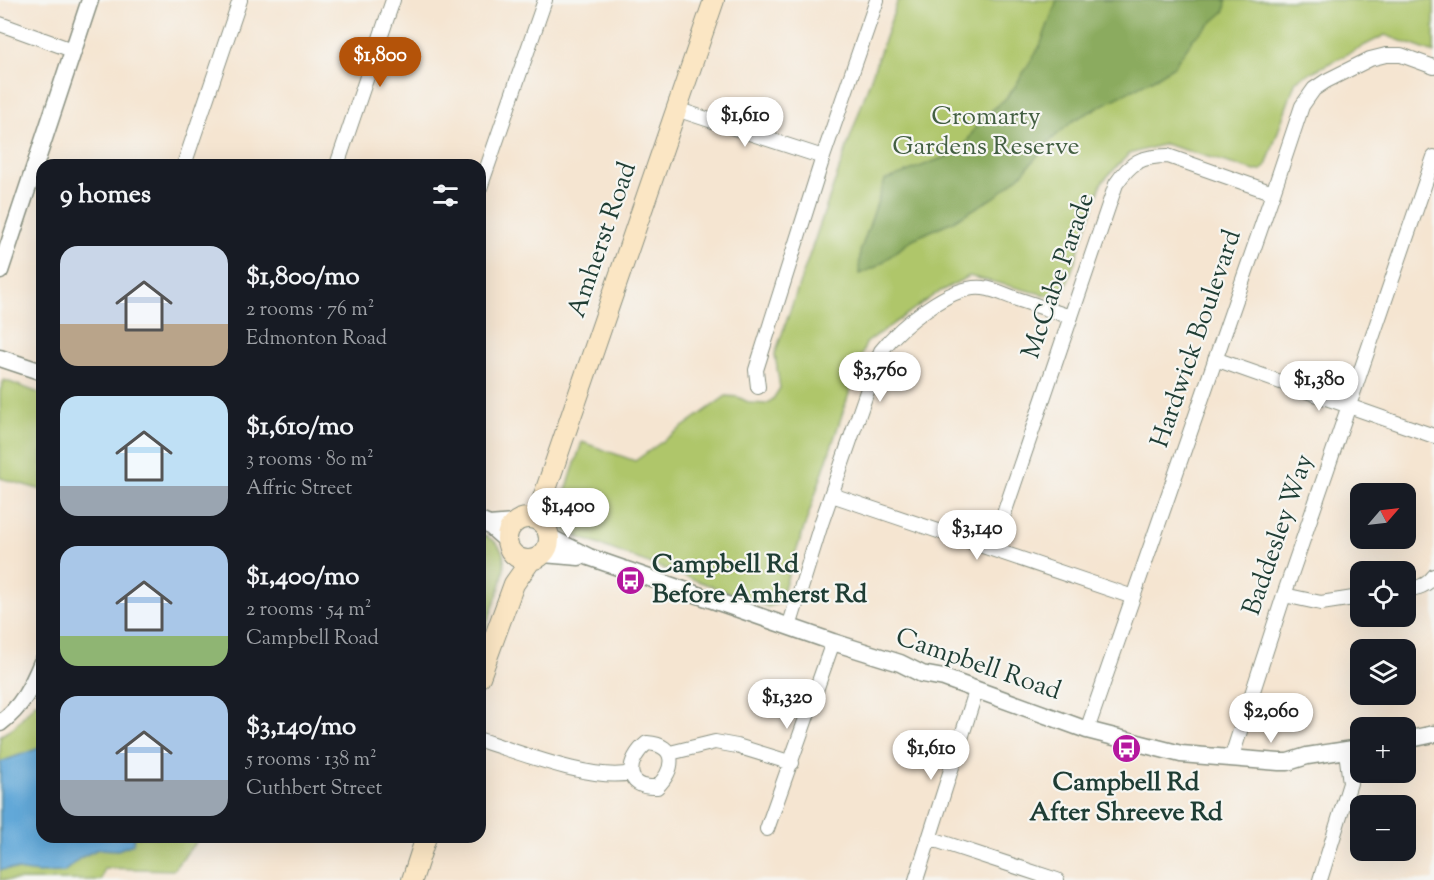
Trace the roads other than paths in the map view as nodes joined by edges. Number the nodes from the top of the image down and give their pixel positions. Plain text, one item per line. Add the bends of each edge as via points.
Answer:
1 (90, 0) edge
2 (240, 0) edge
3 (393, 0) edge
4 (545, 0) edge
5 (714, 0) edge
6 (877, 0) edge
7 (0, 24) edge
8 (72, 50) junction
9 (1434, 67) edge
10 (676, 108) junction
11 (823, 157) junction
12 (1434, 157) edge
13 (36, 159) edge
14 (186, 159) edge
15 (339, 159) edge
16 (36, 160) edge
17 (486, 171) edge
18 (1273, 193) junction
19 (0, 271) edge
20 (1071, 317) junction
21 (0, 358) edge
22 (1215, 359) junction
23 (36, 370) edge
24 (758, 387) dead end
25 (1349, 406) junction
26 (1434, 436) edge
27 (832, 495) junction
28 (486, 524) edge
29 (528, 540) junction
30 (992, 549) junction
31 (1434, 576) edge
32 (1416, 588) edge
33 (1284, 595) junction
34 (1133, 597) junction
35 (1350, 599) edge
36 (789, 627) junction
37 (833, 642) junction
38 (486, 655) edge
39 (36, 690) edge
40 (976, 691) junction
41 (0, 723) edge
42 (1087, 730) junction
43 (1434, 734) edge
44 (1416, 738) edge
45 (486, 742) edge
46 (1350, 750) edge
47 (670, 753) junction
48 (1231, 759) junction
49 (792, 764) junction
50 (631, 773) junction
51 (1350, 783) edge
52 (767, 829) dead end
53 (929, 838) junction
54 (424, 843) edge
55 (412, 880) edge
56 (916, 880) edge
57 (1057, 880) edge
58 (1320, 880) edge

1 - 8 street
2 - 14 street
3 - 15 street
4 - 17 street
5 - 10 main road, Amherst Road
6 - 11 street
7 - 8 street
8 - 13 street
9 - 18 street, Hardwick Boulevard via 1401,55 1386,55 1370,59 1314,89 1302,106
10 - 11 street
10 - 29 main road, Amherst Road
11 - 24 street via 756,369
12 - 25 street, Baddesley Way
16 - 19 street
18 - 20 street, McCabe Parade via 1168,156 1137,160 1116,184
18 - 22 street, Hardwick Boulevard
20 - 27 street via 983,288 952,295 923,312 881,351
20 - 30 street, McCabe Parade
21 - 23 street
22 - 25 street
22 - 34 street, Hardwick Boulevard
25 - 26 street
25 - 33 street, Baddesley Way
27 - 30 street
27 - 36 street
28 - 29 street
29 - 36 street, Campbell Road
29 - 38 main road, Amherst Road
30 - 34 street
31 - 32 street
33 - 35 street via 1321,603
33 - 48 street, Baddesley Way
34 - 42 street, Hardwick Boulevard
36 - 37 street, Campbell Road
37 - 40 street, Campbell Road
37 - 49 street
39 - 41 street
40 - 42 street, Campbell Road
40 - 53 street
42 - 48 street, Campbell Road via 1171,752
43 - 44 street
45 - 50 street via 588,773
46 - 48 street, Campbell Road via 1288,762
47 - 49 street via 715,742
47 - 50 street via 659,744 647,743 633,758
47 - 50 street via 668,771 657,787 640,786
49 - 52 street
51 - 58 street
53 - 56 street
53 - 57 street
54 - 55 main road

